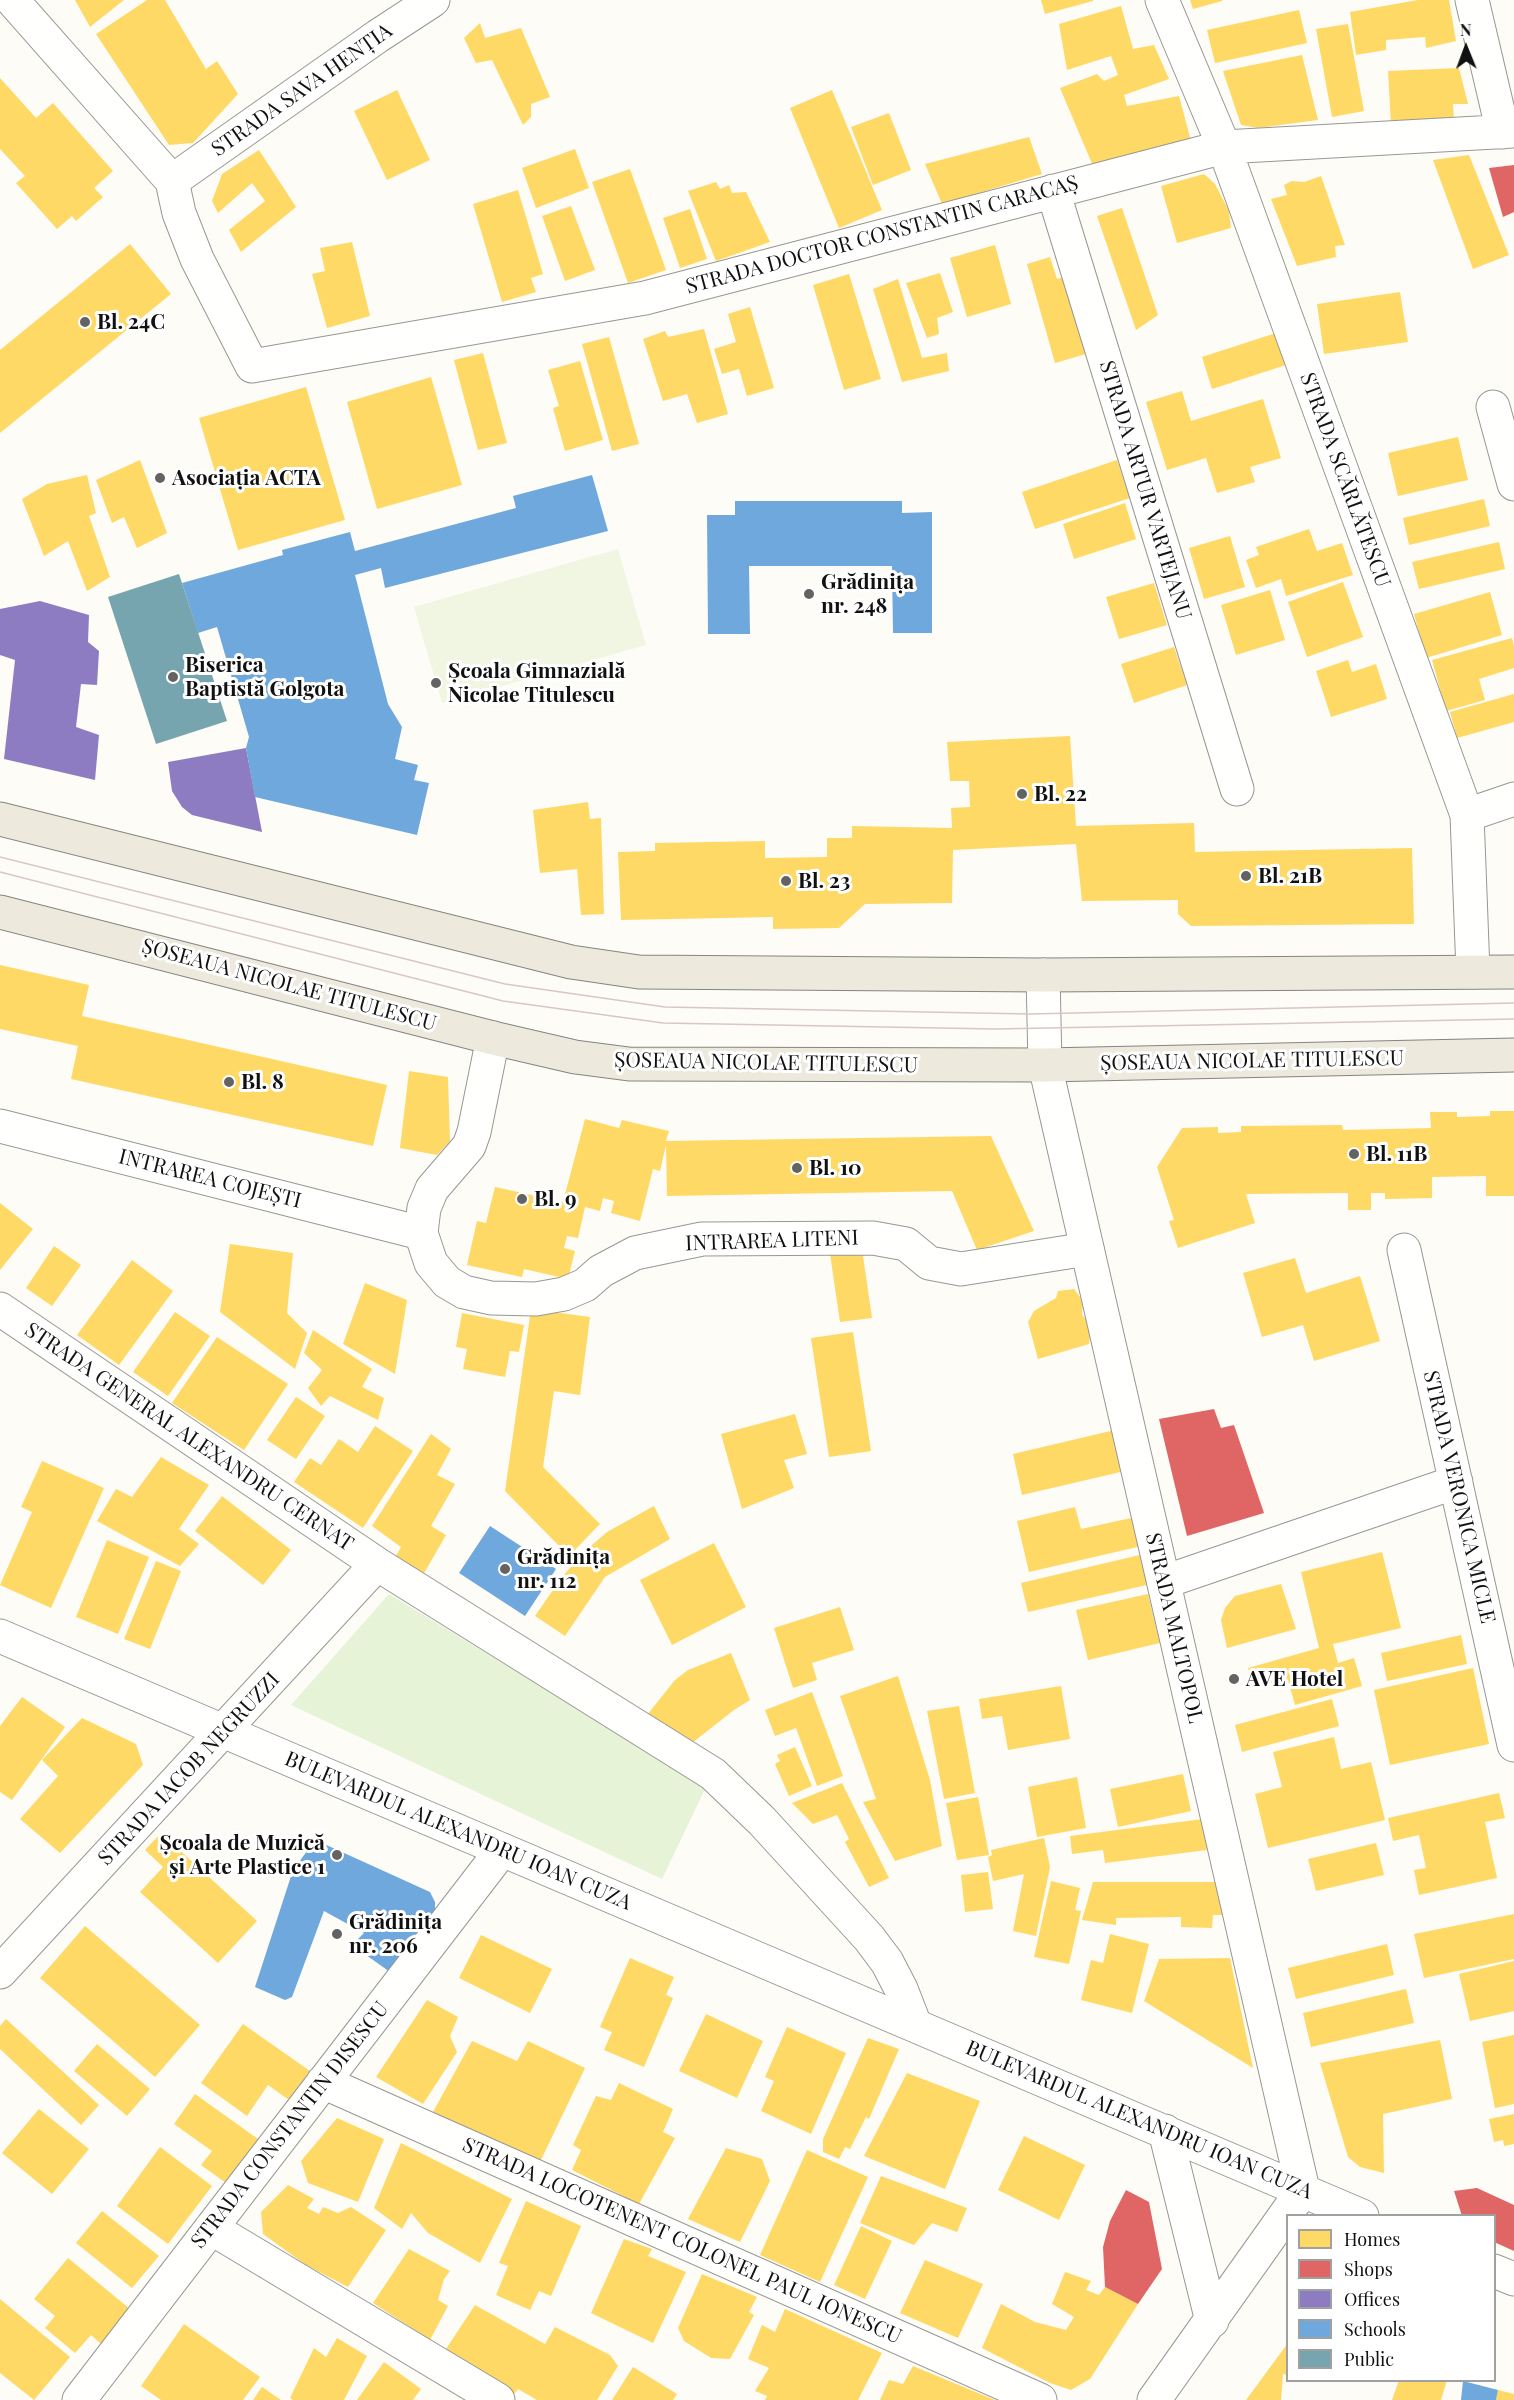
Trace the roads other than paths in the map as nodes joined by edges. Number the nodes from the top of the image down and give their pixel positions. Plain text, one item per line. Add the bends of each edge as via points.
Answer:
1 (12, 0) edge
2 (433, 0) edge
3 (1162, 0) edge
4 (1472, 0) edge
5 (1509, 132) edge
6 (1224, 147) junction
7 (172, 181) junction
8 (1053, 191) junction
9 (1493, 407) dead end
10 (1514, 484) edge
11 (1237, 789) dead end
12 (1514, 799) edge
13 (1467, 815) junction
14 (0, 819) edge
15 (0, 912) edge
16 (1473, 972) junction
17 (1514, 972) edge
18 (1043, 975) junction
19 (493, 1038) junction
20 (1514, 1055) edge
21 (1045, 1065) junction
22 (0, 1126) edge
23 (420, 1233) junction
24 (1087, 1249) junction
25 (1404, 1250) dead end
26 (0, 1310) edge
27 (1456, 1482) junction
28 (377, 1564) junction
29 (1164, 1582) junction
30 (0, 1636) edge
31 (222, 1731) junction
32 (1514, 1745) edge
33 (502, 1850) junction
34 (0, 1972) edge
35 (915, 2025) junction
36 (323, 2082) junction
37 (1165, 2131) junction
38 (1304, 2190) junction
39 (1287, 2214) edge
40 (1358, 2214) edge
41 (1286, 2216) edge
42 (211, 2228) junction
43 (1496, 2272) edge
44 (1514, 2279) edge
45 (1212, 2321) junction
46 (92, 2395) edge
47 (498, 2400) edge
48 (1040, 2400) edge
49 (1154, 2400) edge

1 - 7 street
2 - 7 street, STRADA SAVA HENȚIA
3 - 6 street, STRADA SCĂRLĂTESCU
4 - 5 street
5 - 6 street, STRADA DOCTOR CONSTANTIN CARACAȘ
6 - 8 street, STRADA DOCTOR CONSTANTIN CARACAȘ
6 - 13 street, STRADA SCĂRLĂTESCU
7 - 8 street, STRADA DOCTOR CONSTANTIN CARACAȘ via 179,213 197,259 252,366 645,298
8 - 11 street, STRADA ARTUR VARTEJANU
9 - 10 street
12 - 13 street
13 - 16 street, STRADA SCĂRLĂTESCU
14 - 18 main road via 604,968 639,972
15 - 19 main road, ȘOSEAUA NICOLAE TITULESCU
16 - 17 main road
16 - 18 main road
18 - 21 street, STRADA MALTOPOL
19 - 21 main road, ȘOSEAUA NICOLAE TITULESCU via 575,1057 629,1064
19 - 23 street via 472,1139 432,1189
20 - 21 main road, ȘOSEAUA NICOLAE TITULESCU
21 - 24 street, STRADA MALTOPOL
22 - 23 street, INTRAREA COJEȘTI
23 - 24 street, INTRAREA LITENI via 431,1263 447,1282 464,1292 491,1298 536,1299 564,1294 634,1253 702,1239 873,1238 906,1244 929,1263 961,1269
24 - 29 street, STRADA MALTOPOL
25 - 27 street, STRADA VERONICA MICLE
26 - 28 street, STRADA GENERAL ALEXANDRU CERNAT
27 - 29 street
27 - 32 street, STRADA VERONICA MICLE
28 - 31 street, STRADA IACOB NEGRUZZI
28 - 35 street via 683,1754 730,1788 869,1938 887,1962
29 - 38 street, STRADA MALTOPOL
30 - 31 street, BULEVARDUL ALEXANDRU IOAN CUZA
31 - 33 street, BULEVARDUL ALEXANDRU IOAN CUZA
31 - 34 street, STRADA IACOB NEGRUZZI
33 - 35 street, BULEVARDUL ALEXANDRU IOAN CUZA
33 - 36 street, STRADA CONSTANTIN DISESCU
35 - 37 street, BULEVARDUL ALEXANDRU IOAN CUZA
36 - 42 street, STRADA CONSTANTIN DISESCU
36 - 48 street, STRADA LOCOTENENT COLONEL PAUL IONESCU
37 - 38 street, BULEVARDUL ALEXANDRU IOAN CUZA
37 - 45 street
38 - 39 street
38 - 40 street, BULEVARDUL ALEXANDRU IOAN CUZA
41 - 45 street
42 - 46 street, STRADA CONSTANTIN DISESCU
42 - 47 street
43 - 44 street
45 - 49 street

